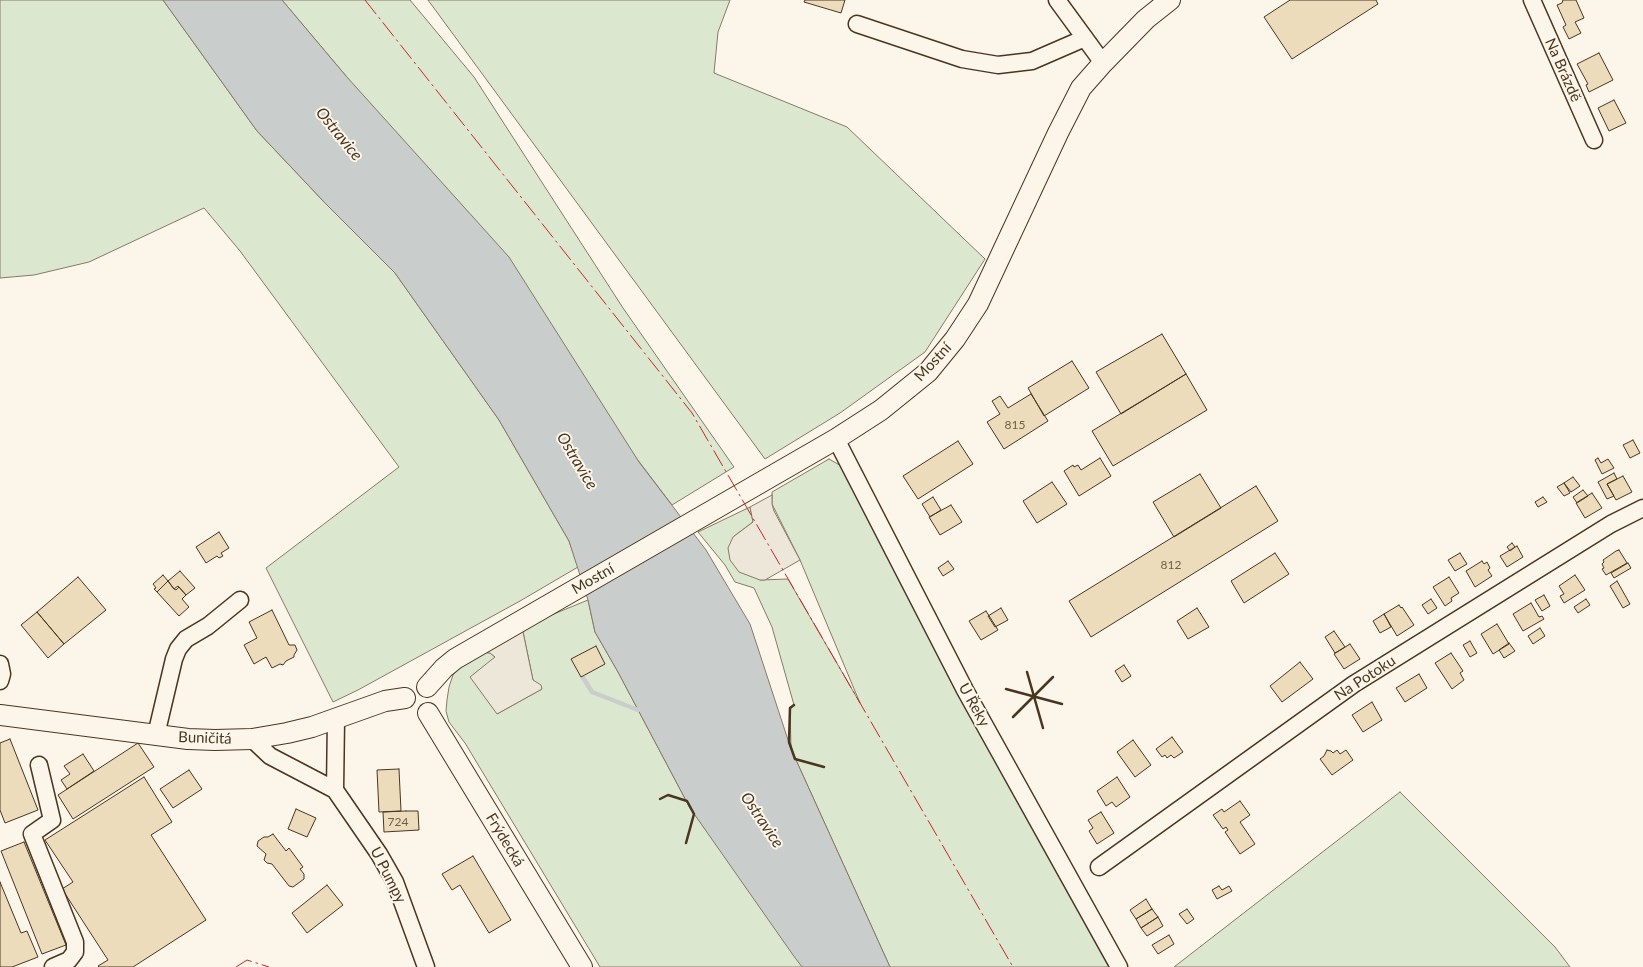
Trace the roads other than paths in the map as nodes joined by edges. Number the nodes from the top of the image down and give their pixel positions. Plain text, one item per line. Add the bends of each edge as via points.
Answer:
1 (1057, 0) edge
2 (1170, 0) edge
3 (1532, 0) edge
4 (857, 24) dead end
5 (1085, 38) junction
6 (1103, 63) junction
7 (1594, 140) dead end
8 (836, 439) junction
9 (1643, 508) edge
10 (240, 600) dead end
11 (0, 664) edge
12 (0, 681) edge
13 (427, 687) junction
14 (404, 698) junction
15 (428, 713) junction
16 (0, 715) edge
17 (336, 719) junction
18 (156, 735) junction
19 (252, 739) junction
20 (39, 764) dead end
21 (335, 790) junction
22 (1099, 867) dead end
23 (53, 967) edge
24 (426, 967) edge
25 (582, 967) edge
26 (1120, 967) edge

1 - 5 street
2 - 6 main road, Mostní via 1146,19
3 - 7 street, Na Brázdě
4 - 5 street via 962,59 998,65 1032,61
5 - 6 street
6 - 8 main road, Mostní via 1081,88 978,304 955,339 928,372 881,410
8 - 13 main road, Mostní via 455,659
8 - 26 street, U Řeky via 965,690
9 - 22 street, Na Potoku via 1611,524 1354,684
10 - 18 street via 186,639 178,649
11 - 12 street
13 - 14 main road via 413,687
13 - 15 main road via 435,701
14 - 15 main road via 411,713
14 - 17 main road, Buničitá via 385,701
15 - 25 main road, Frýdecká
16 - 18 main road, Buničitá
17 - 19 main road, Buničitá via 287,734
17 - 21 street
18 - 19 main road, Buničitá via 215,740
19 - 21 street, U Pumpy via 270,756
20 - 23 street via 52,820 32,834 75,952 69,960
21 - 24 street, U Pumpy via 380,854 395,882

